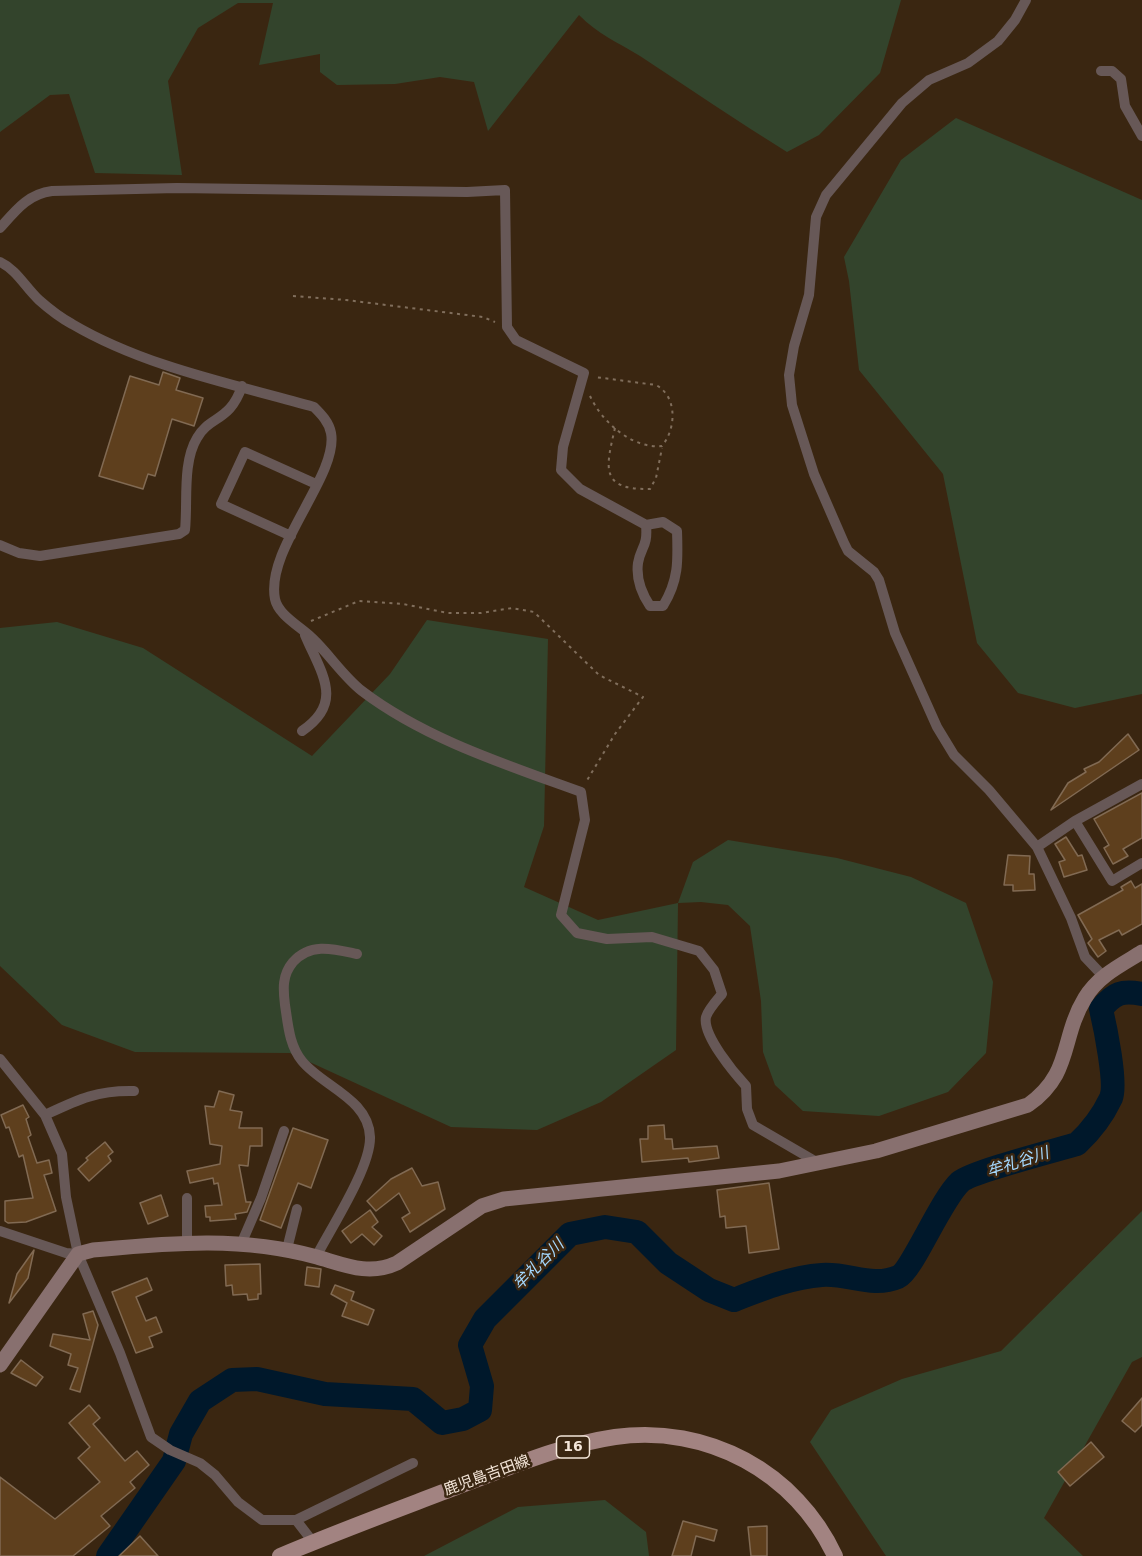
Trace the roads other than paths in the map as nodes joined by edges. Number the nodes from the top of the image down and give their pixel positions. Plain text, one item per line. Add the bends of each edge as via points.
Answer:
1 (1026, 0) edge
2 (1101, 71) dead end
3 (1142, 136) edge
4 (0, 228) edge
5 (0, 262) edge
6 (242, 386) junction
7 (316, 483) junction
8 (646, 525) junction
9 (291, 536) junction
10 (0, 545) edge
11 (301, 628) junction
12 (302, 731) dead end
13 (1142, 784) edge
14 (1076, 821) junction
15 (1037, 847) junction
16 (1142, 863) edge
17 (1142, 952) edge
18 (357, 954) dead end
19 (1103, 976) junction
20 (0, 1059) edge
21 (134, 1091) dead end
22 (45, 1115) junction
23 (284, 1131) dead end
24 (820, 1164) junction
25 (187, 1198) dead end
26 (297, 1209) dead end
27 (0, 1231) edge
28 (187, 1242) junction
29 (242, 1242) junction
30 (286, 1249) junction
31 (78, 1254) junction
32 (316, 1257) junction
33 (0, 1365) edge
34 (413, 1463) dead end
35 (296, 1520) junction
36 (313, 1542) junction
37 (280, 1556) edge
38 (835, 1556) edge

1 - 15 street via 998,41 968,63 929,80 902,103 826,195 816,217 809,295 789,375 792,405 836,527 848,551 879,580 895,633 937,727 954,755
2 - 3 street via 1112,71 1121,79 1125,106
4 - 8 street via 20,204 37,193 52,191 505,190 507,327 516,340 584,373 563,447 561,470 580,489
5 - 6 street via 11,267 39,300 70,324 118,348
6 - 7 street via 314,406 326,419 332,434 327,460
6 - 10 street via 229,412 196,439 188,470 185,530 179,534 40,556
7 - 9 street
7 - 9 street via 245,452 220,504
8 - 8 street via 663,522 677,531 674,589 663,606 650,606 641,593 638,563 648,541
9 - 11 street via 274,582 275,600 282,612
11 - 12 street via 326,686 327,702 324,712
11 - 24 street via 363,691 418,726 581,792 585,820 561,915 577,933 607,939 652,937 699,951 714,970 722,994 706,1016 706,1029 746,1086 747,1109 753,1125
13 - 14 street
14 - 15 street
14 - 16 street via 1112,881
15 - 19 street via 1085,957
17 - 19 street
18 - 32 street via 329,948 310,950 286,970 283,990 292,1045 303,1062 360,1111 370,1137 366,1161
19 - 24 street via 1076,1014 1060,1070 1044,1093 1028,1105
20 - 22 street
21 - 22 street via 89,1094
22 - 31 street via 62,1154
23 - 29 street
24 - 32 street via 504,1198 482,1206 384,1269 357,1269
25 - 28 street
26 - 30 street
27 - 31 street
28 - 29 street
28 - 31 street
29 - 30 street
30 - 32 street
31 - 33 street
31 - 35 street via 151,1437 215,1474 255,1517
34 - 35 street
35 - 36 street
36 - 37 main road, 鹿児島吉田線 / 16
36 - 38 main road, 鹿児島吉田線 / 16 via 544,1455 614,1437 648,1434 700,1442 759,1467 804,1507 824,1533

